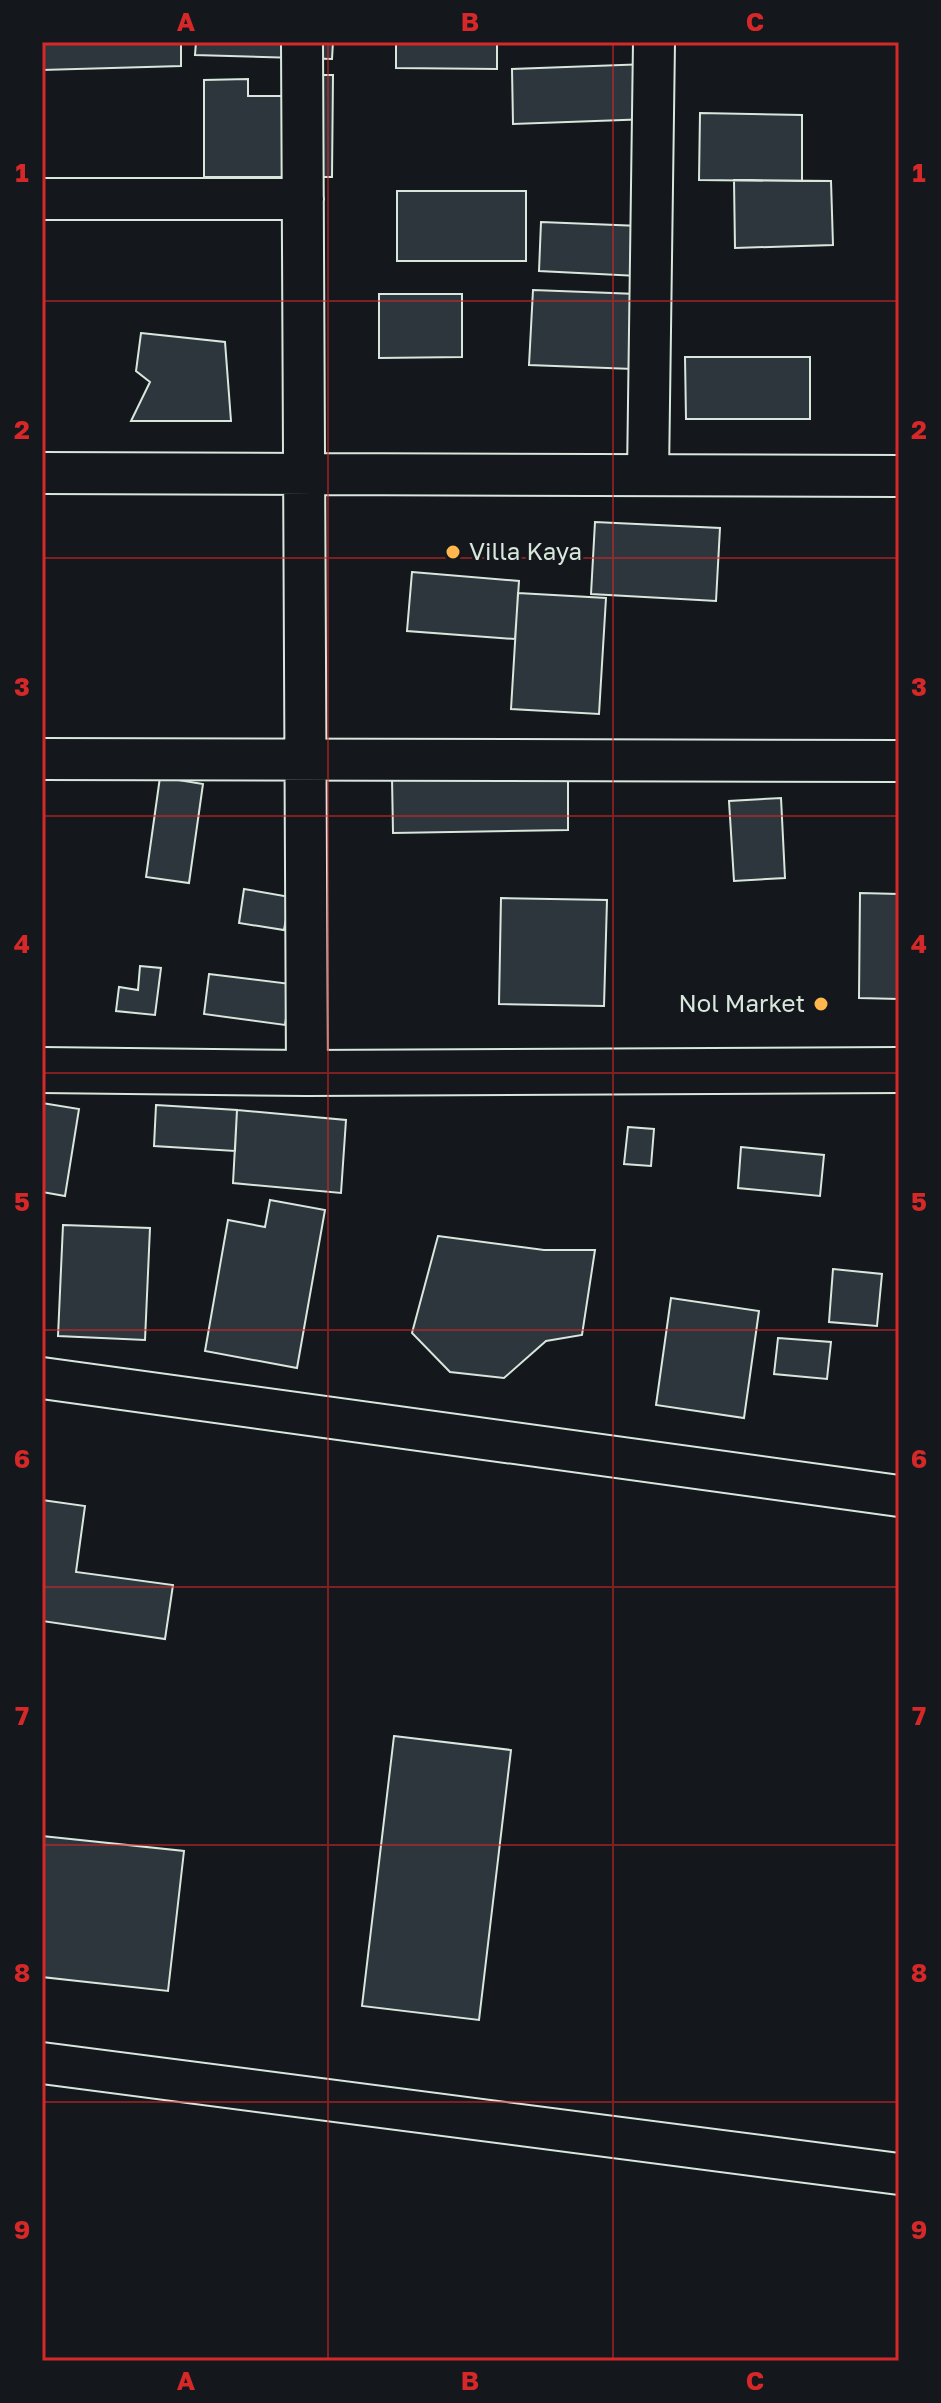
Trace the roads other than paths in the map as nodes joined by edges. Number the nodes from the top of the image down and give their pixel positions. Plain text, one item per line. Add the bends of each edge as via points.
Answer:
1 (302, 42) edge
2 (654, 42) edge
3 (42, 199) edge
4 (303, 199) junction
5 (42, 473) edge
6 (304, 474) junction
7 (648, 475) junction
8 (899, 476) edge
9 (42, 759) edge
10 (305, 760) junction
11 (899, 761) edge
12 (42, 1070) edge
13 (899, 1070) edge
14 (307, 1073) junction
15 (42, 1378) edge
16 (899, 1496) edge
17 (42, 2063) edge
18 (899, 2174) edge

1 - 4 street
2 - 7 street
3 - 4 street
4 - 6 street
5 - 6 street
6 - 7 street
6 - 10 street
7 - 8 street
9 - 10 street
10 - 11 street
10 - 14 street
12 - 14 main road
13 - 14 main road
15 - 16 street
17 - 18 street

